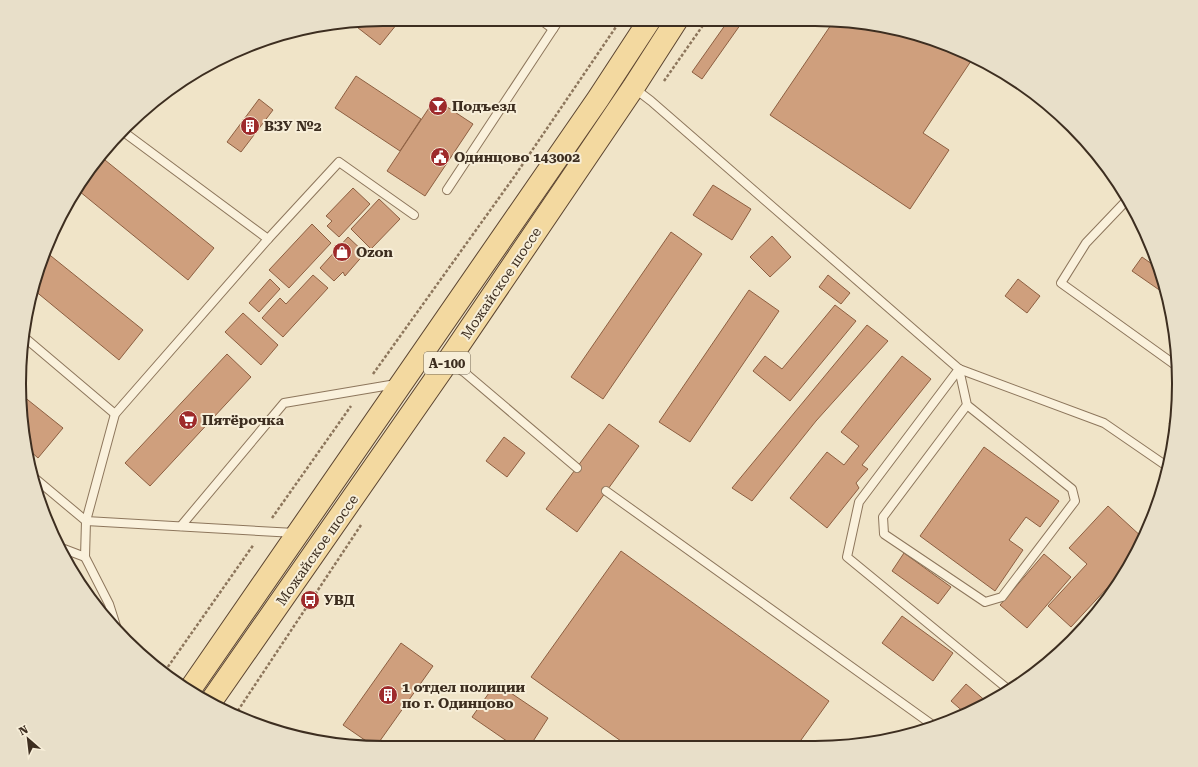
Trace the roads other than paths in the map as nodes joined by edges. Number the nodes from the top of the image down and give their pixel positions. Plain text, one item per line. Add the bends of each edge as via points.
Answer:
1 (549, 26) edge
2 (555, 26) edge
3 (646, 26) edge
4 (673, 26) edge
5 (553, 29) junction
6 (633, 88) junction
7 (127, 135) edge
8 (447, 190) dead end
9 (1123, 204) edge
10 (414, 214) dead end
11 (268, 239) junction
12 (29, 342) edge
13 (1171, 361) edge
14 (448, 362) junction
15 (959, 368) junction
16 (401, 383) junction
17 (967, 405) junction
18 (115, 414) junction
19 (1163, 463) edge
20 (577, 468) dead end
21 (40, 483) edge
22 (606, 491) dead end
23 (86, 521) junction
24 (181, 526) junction
25 (297, 533) junction
26 (68, 550) edge
27 (86, 557) junction
28 (113, 617) edge
29 (193, 686) edge
30 (1004, 686) edge
31 (214, 698) edge
32 (929, 722) edge

1 - 5 lane
2 - 5 lane
3 - 16 main road, Можайское шоссе / А-100
4 - 6 main road, Можайское шоссе / А-100
5 - 8 lane
6 - 14 main road, Можайское шоссе / А-100
6 - 15 lane
7 - 11 lane
9 - 13 lane via 1086,243 1061,284
10 - 11 lane via 339,162
11 - 18 lane
12 - 18 lane
14 - 20 lane via 464,372
14 - 31 main road, Можайское шоссе / А-100
15 - 17 lane
15 - 19 lane via 1104,424
15 - 30 lane via 859,502 847,558
16 - 24 lane via 284,403
16 - 25 main road, Можайское шоссе / А-100
17 - 17 lane via 1072,489 1075,501 1002,597 985,602 884,534 883,517
18 - 23 lane
21 - 23 lane
22 - 32 lane
23 - 24 lane
23 - 27 lane
24 - 25 lane
25 - 29 main road, Можайское шоссе / А-100
26 - 27 lane
27 - 28 lane

